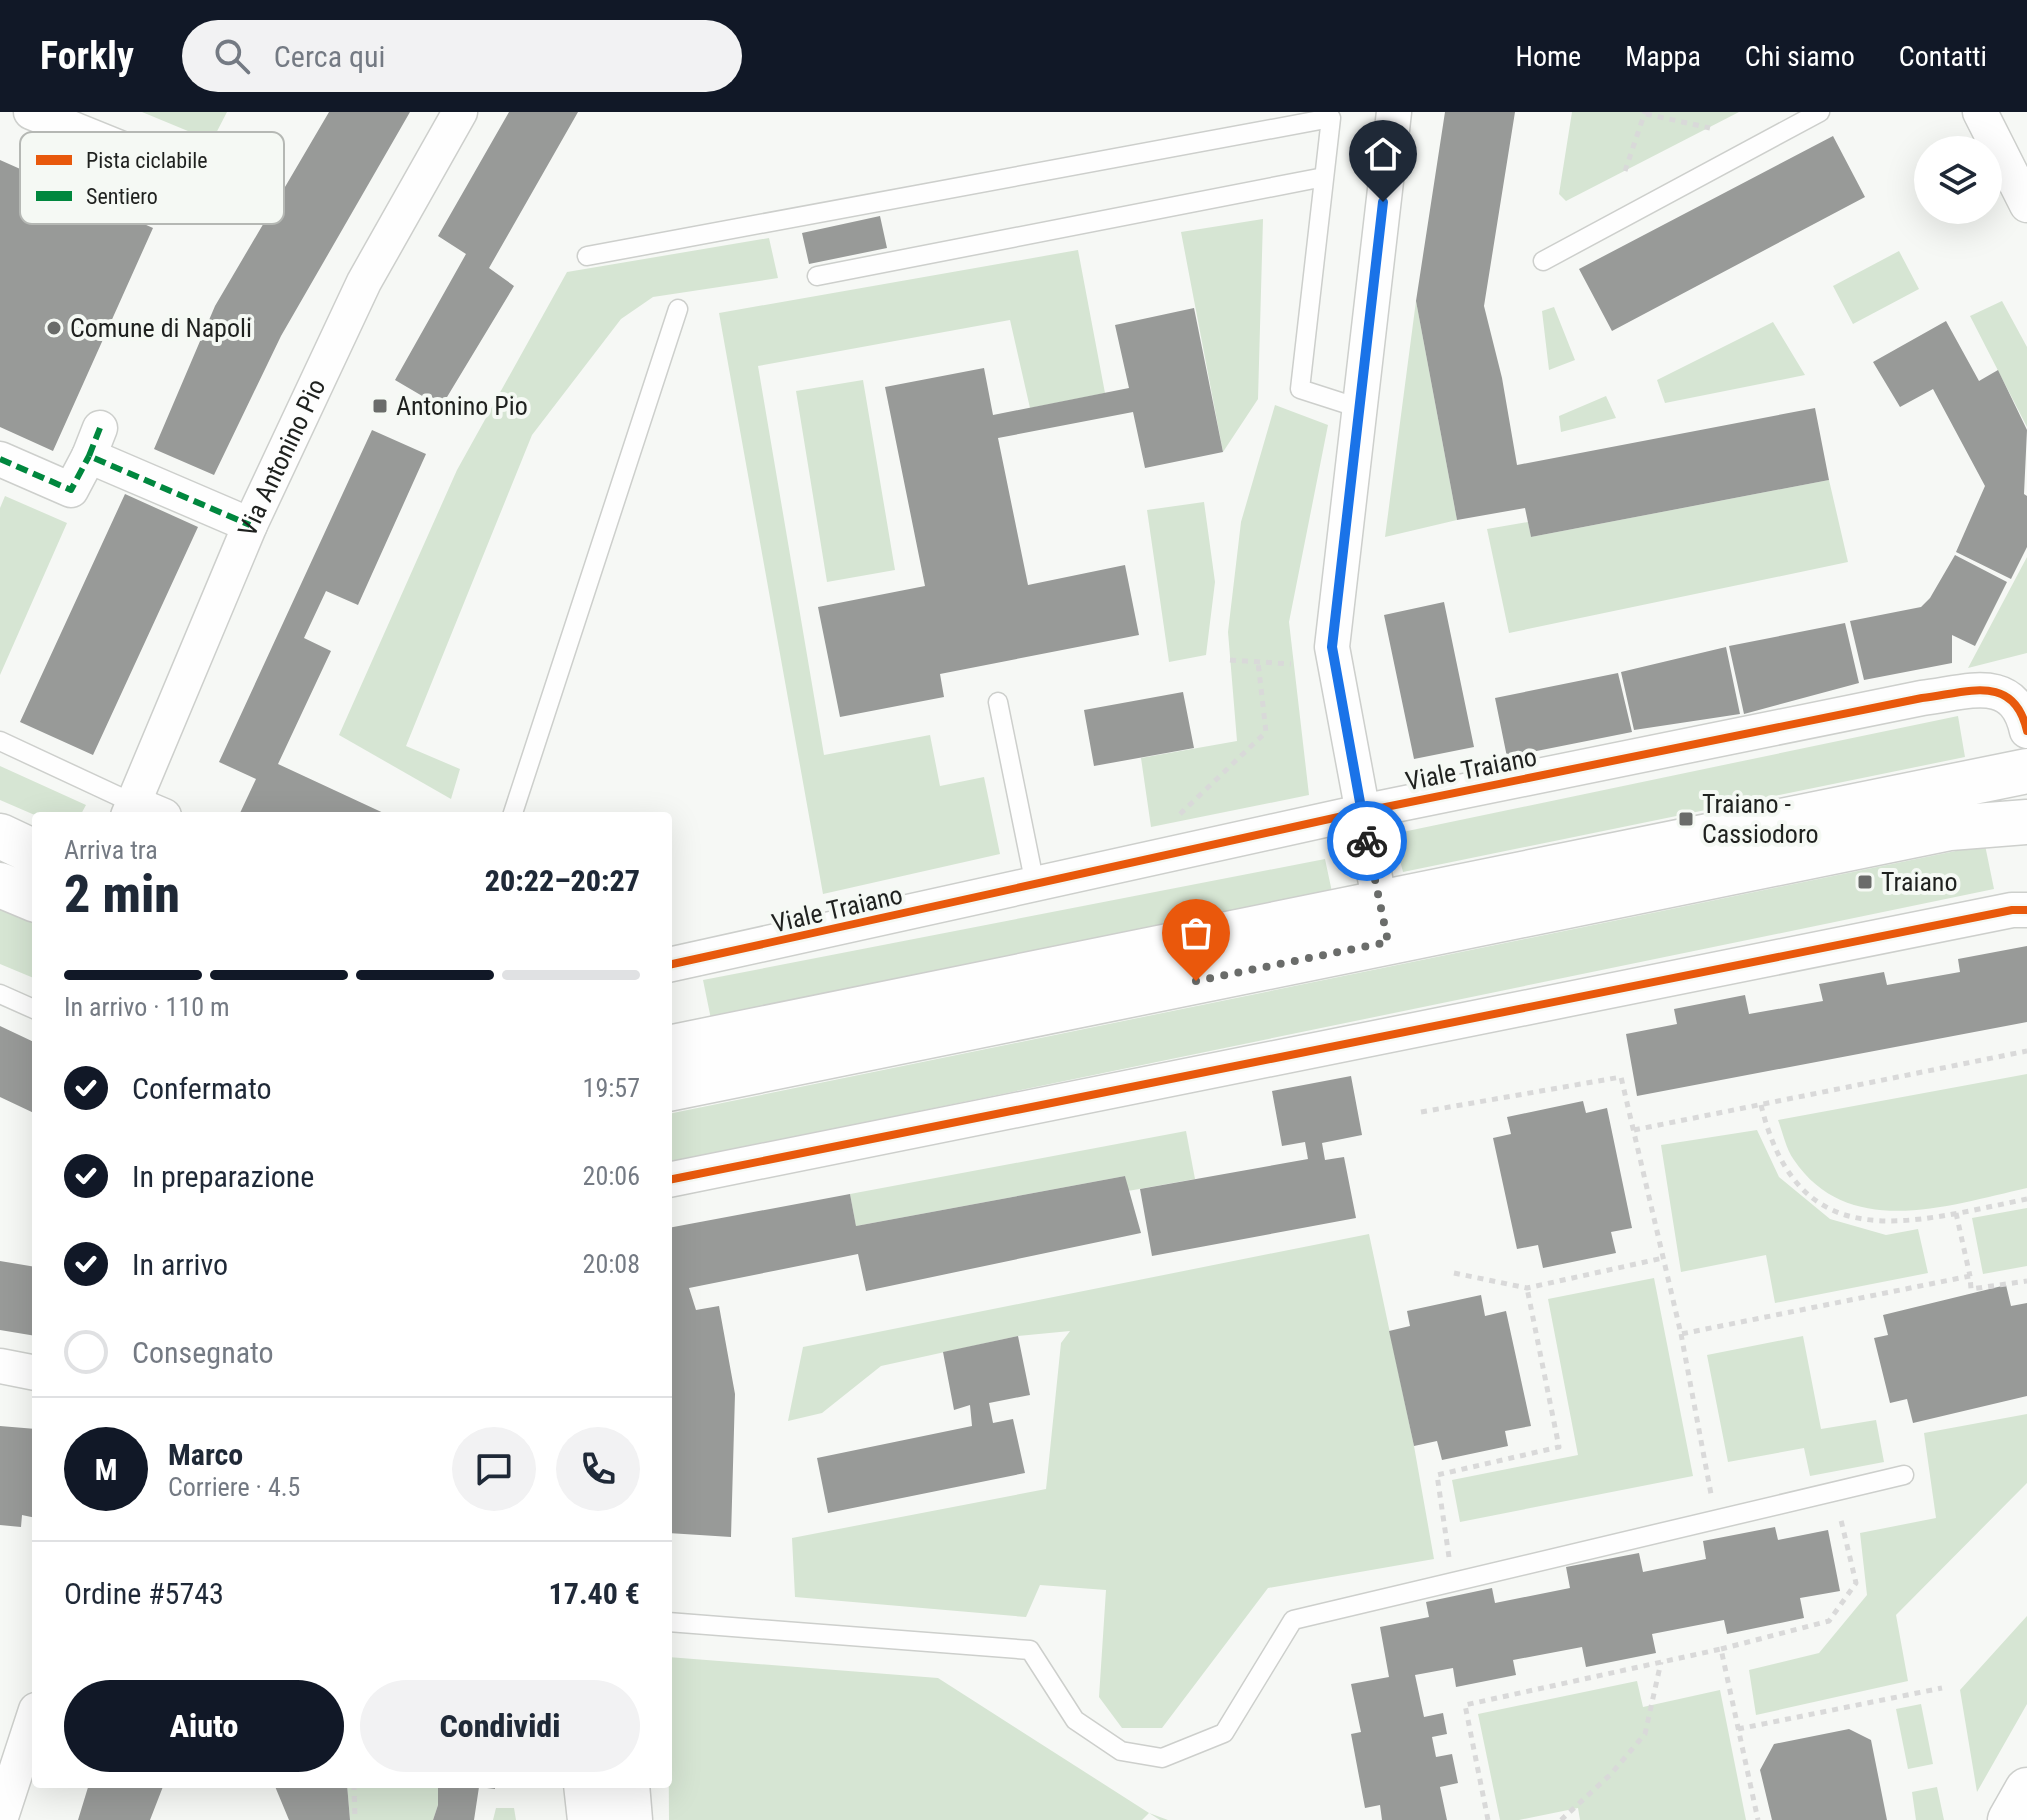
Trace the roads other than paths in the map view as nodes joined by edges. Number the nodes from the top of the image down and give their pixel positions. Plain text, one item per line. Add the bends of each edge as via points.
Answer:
1 (31, 112) edge
2 (460, 112) edge
3 (1394, 112) edge
4 (1820, 112) edge
5 (1980, 112) edge
6 (80, 132) edge
7 (1324, 177) junction
8 (2027, 205) edge
9 (587, 256) dead end
10 (1543, 261) dead end
11 (817, 276) dead end
12 (678, 309) dead end
13 (1359, 408) junction
14 (0, 459) edge
15 (250, 525) junction
16 (998, 702) dead end
17 (2027, 731) edge
18 (0, 741) edge
19 (2023, 763) edge
20 (142, 812) edge
21 (513, 812) edge
22 (1361, 812) junction
23 (2027, 822) edge
24 (0, 836) edge
25 (32, 851) edge
26 (0, 885) edge
27 (1035, 885) junction
28 (32, 898) edge
29 (2027, 910) edge
30 (1383, 923) junction
31 (672, 964) edge
32 (0, 994) edge
33 (32, 1008) edge
34 (672, 1047) edge
35 (672, 1088) edge
36 (672, 1179) edge
37 (0, 1366) edge
38 (32, 1372) edge
39 (1904, 1475) dead end
40 (672, 1622) edge
41 (32, 1722) edge
42 (586, 1788) edge
43 (627, 1788) edge
44 (2027, 1790) edge
45 (0, 1820) edge
46 (590, 1820) edge
47 (630, 1820) edge
48 (2010, 1820) edge

1 - 6 street
2 - 15 street, Via Antonino Pio via 364,282
3 - 13 street
4 - 10 lane
5 - 8 street
7 - 9 lane via 1331,118
7 - 11 lane
7 - 13 lane via 1300,389
12 - 21 lane
13 - 22 street via 1332,647
14 - 15 street via 71,490 94,442
15 - 20 street, Via Antonino Pio
16 - 27 lane
17 - 22 street, Viale Traiano via 2023,714 2009,697 1987,688
18 - 20 lane
19 - 30 main road
22 - 27 street, Viale Traiano
22 - 30 street
23 - 30 main road via 1950,828
24 - 25 main road
26 - 28 main road
27 - 31 street, Viale Traiano
29 - 36 street
30 - 34 main road
30 - 35 main road
32 - 33 lane
37 - 38 street
39 - 40 lane via 1293,1620 1224,1733 1162,1758 1121,1751 1075,1720 1030,1650
41 - 45 street
42 - 46 main road
43 - 47 main road
44 - 48 main road

